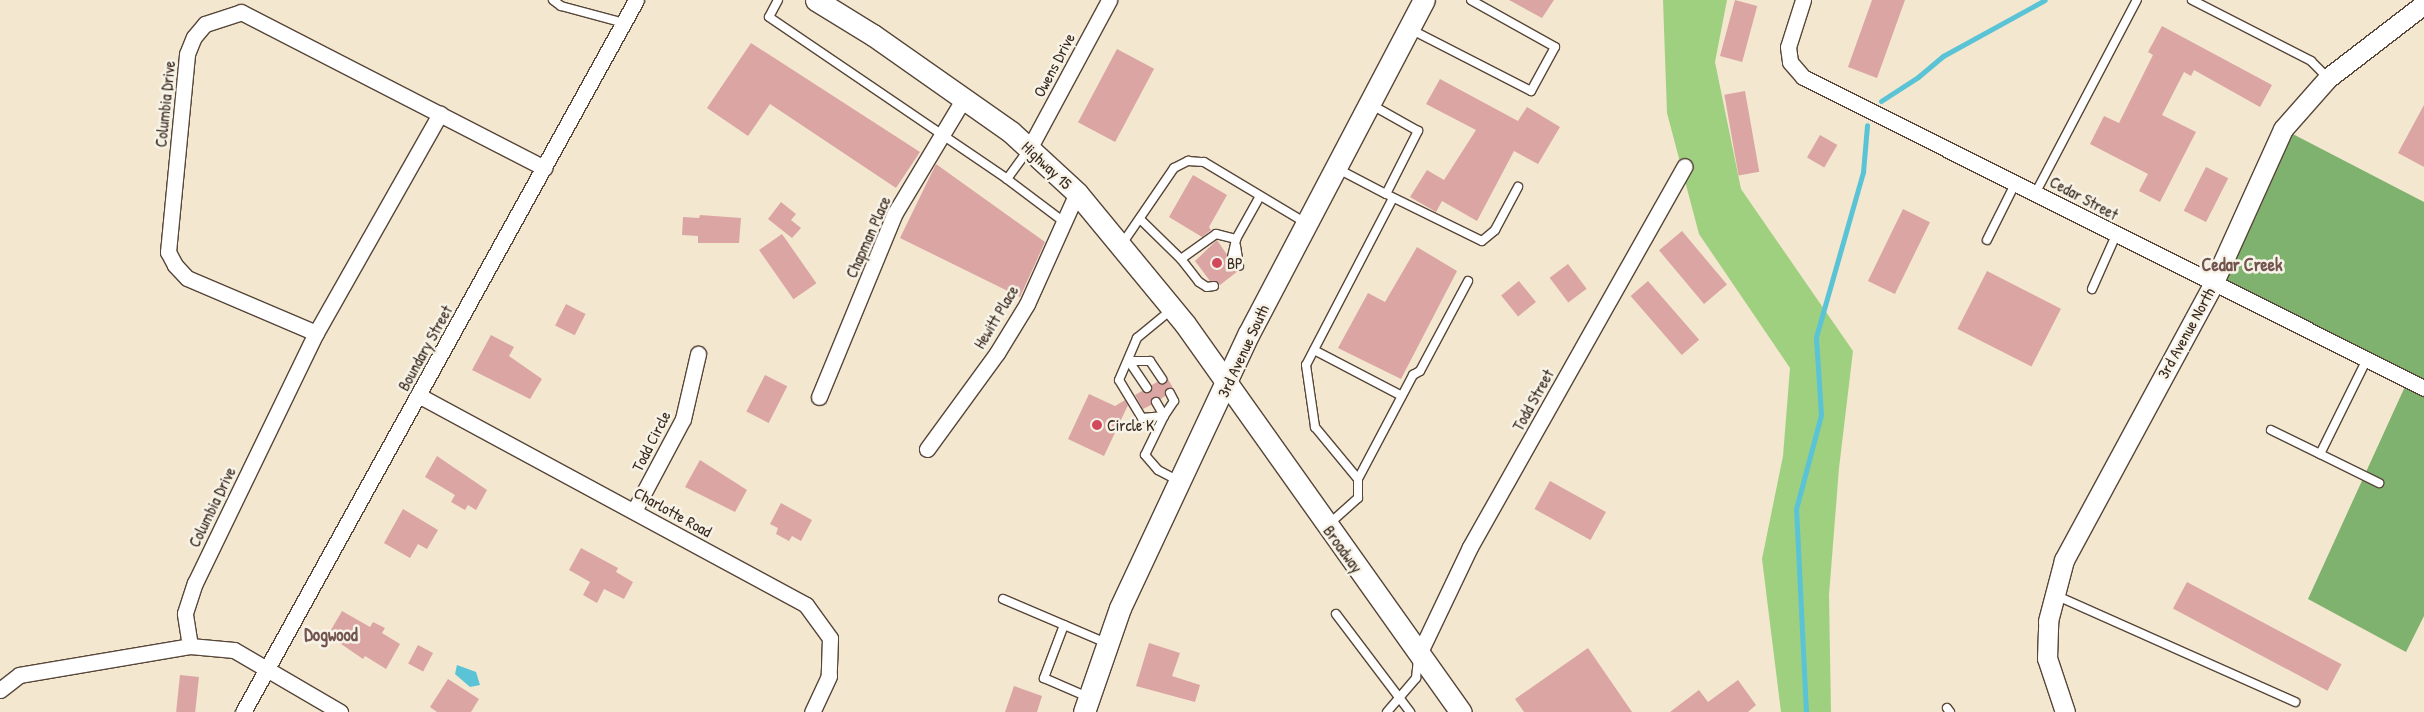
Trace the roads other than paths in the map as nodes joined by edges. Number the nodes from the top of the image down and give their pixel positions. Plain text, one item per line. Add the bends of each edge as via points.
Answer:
1 (553, 0) edge
2 (636, 0) edge
3 (778, 0) edge
4 (816, 0) edge
5 (1109, 0) edge
6 (1424, 0) edge
7 (1471, 0) edge
8 (1803, 0) edge
9 (2137, 0) edge
10 (2192, 0) edge
11 (2424, 4) edge
12 (625, 23) junction
13 (1409, 29) junction
14 (2328, 78) junction
15 (964, 98) junction
16 (1368, 103) junction
17 (440, 114) junction
18 (942, 135) junction
19 (1030, 147) junction
20 (1685, 166) dead end
21 (544, 168) junction
22 (1335, 168) junction
23 (1007, 179) junction
24 (2016, 182) junction
25 (1518, 187) dead end
26 (2036, 192) junction
27 (1077, 193) junction
28 (1260, 196) junction
29 (1390, 196) junction
30 (1140, 219) junction
31 (1064, 222) junction
32 (1306, 223) junction
33 (2116, 235) junction
34 (1236, 239) junction
35 (1987, 240) dead end
36 (1121, 246) junction
37 (1232, 257) dead end
38 (1182, 258) junction
39 (1239, 266) dead end
40 (1206, 276) dead end
41 (1468, 281) dead end
42 (1199, 282) junction
43 (2213, 284) junction
44 (1214, 286) dead end
45 (2092, 289) dead end
46 (1172, 308) junction
47 (316, 332) junction
48 (1314, 350) junction
49 (698, 354) dead end
50 (2367, 359) junction
51 (1129, 361) junction
52 (1162, 379) dead end
53 (1228, 384) junction
54 (1147, 388) dead end
55 (2424, 388) edge
56 (1170, 393) dead end
57 (418, 394) junction
58 (1402, 396) junction
59 (819, 397) dead end
60 (1156, 402) dead end
61 (1164, 416) junction
62 (2271, 430) dead end
63 (927, 449) dead end
64 (2320, 454) junction
65 (1358, 479) junction
66 (1181, 482) junction
67 (2379, 483) dead end
68 (634, 511) junction
69 (1326, 526) junction
70 (2053, 594) junction
71 (1002, 599) dead end
72 (1336, 614) dead end
73 (1064, 625) junction
74 (1108, 644) junction
75 (190, 646) junction
76 (1419, 654) junction
77 (268, 667) junction
78 (0, 690) edge
79 (1400, 698) junction
80 (2294, 702) dead end
81 (1087, 705) edge
82 (1458, 711) edge
83 (243, 712) edge
84 (340, 712) edge
85 (812, 712) edge
86 (1387, 712) edge
87 (1410, 712) edge
88 (2065, 712) edge

1 - 12 lane via 561,6
2 - 12 street, Boundary Street
3 - 18 lane via 769,17
4 - 15 main road, Highway 15
5 - 19 street, Owens Drive
6 - 13 main road, 3rd Avenue South
7 - 13 lane via 1555,46 1531,91
8 - 24 street, Cedar Street via 1788,47 1790,62 1803,77
9 - 26 lane
10 - 14 lane via 2311,61
11 - 14 street, 3rd Avenue North
12 - 21 street, Boundary Street
13 - 16 main road, 3rd Avenue South
14 - 43 street, 3rd Avenue North via 2283,129
15 - 18 street, Chapman Place
15 - 19 main road, Highway 15
16 - 22 main road, 3rd Avenue South
16 - 29 lane via 1418,131
17 - 21 street, Columbia Drive
17 - 47 street, Columbia Drive
17 - 47 street, Columbia Drive via 241,12 205,24 194,37 187,54 168,252 187,278
18 - 23 lane
18 - 59 street, Chapman Place via 895,213
19 - 23 lane
19 - 27 main road, Highway 15
20 - 76 street, Todd Street via 1470,547
21 - 57 street, Boundary Street
22 - 29 lane
22 - 32 main road, 3rd Avenue South
23 - 31 lane
24 - 26 street, Cedar Street
24 - 35 lane
25 - 29 lane via 1496,230 1482,241
26 - 33 street, Cedar Street
27 - 31 street, Hewitt Place
27 - 36 main road, Highway 15
28 - 30 lane via 1204,162 1188,161 1174,168
28 - 32 lane
28 - 34 lane
29 - 48 lane
30 - 36 lane
30 - 38 lane
31 - 63 street, Hewitt Place via 1027,304 997,354
32 - 53 main road, 3rd Avenue South via 1249,333
33 - 43 street, Cedar Street
33 - 45 lane
34 - 37 lane
34 - 38 lane via 1216,234
34 - 39 lane
36 - 46 main road, Highway 15
38 - 42 lane
40 - 42 lane
41 - 58 lane via 1420,371 1413,375
42 - 44 lane via 1207,287
43 - 50 street, Cedar Street
43 - 70 street, 3rd Avenue North via 2064,560
46 - 51 lane via 1138,338
46 - 53 main road, Highway 15
47 - 75 street, Columbia Drive via 195,583 185,613
48 - 58 lane
48 - 65 lane via 1306,366 1315,427
49 - 68 street, Todd Circle via 683,419
50 - 55 street, Cedar Street
50 - 64 lane
51 - 52 lane via 1150,362
51 - 54 lane
51 - 61 lane via 1119,380 1142,418
53 - 66 main road, 3rd Avenue South
53 - 69 main road, Broadway
56 - 61 lane via 1174,401
57 - 68 street, Charlotte Road
57 - 77 street, Boundary Street
58 - 65 lane
60 - 61 lane
61 - 66 lane via 1145,455 1158,470
62 - 64 lane
64 - 67 lane
65 - 69 lane via 1358,498
66 - 74 main road, 3rd Avenue South via 1120,608
68 - 85 street, Charlotte Road via 806,605 830,638 829,676
69 - 76 main road, Broadway
70 - 80 lane
70 - 88 street, 3rd Avenue North via 2048,620 2048,658
71 - 73 lane
72 - 79 lane
73 - 74 lane
73 - 81 lane via 1044,678
74 - 81 main road, 3rd Avenue South
75 - 77 street via 234,650
75 - 78 street via 18,675
76 - 79 lane via 1416,678
76 - 82 main road, Broadway
77 - 83 street, Boundary Street
77 - 84 street
79 - 86 lane
79 - 87 lane

